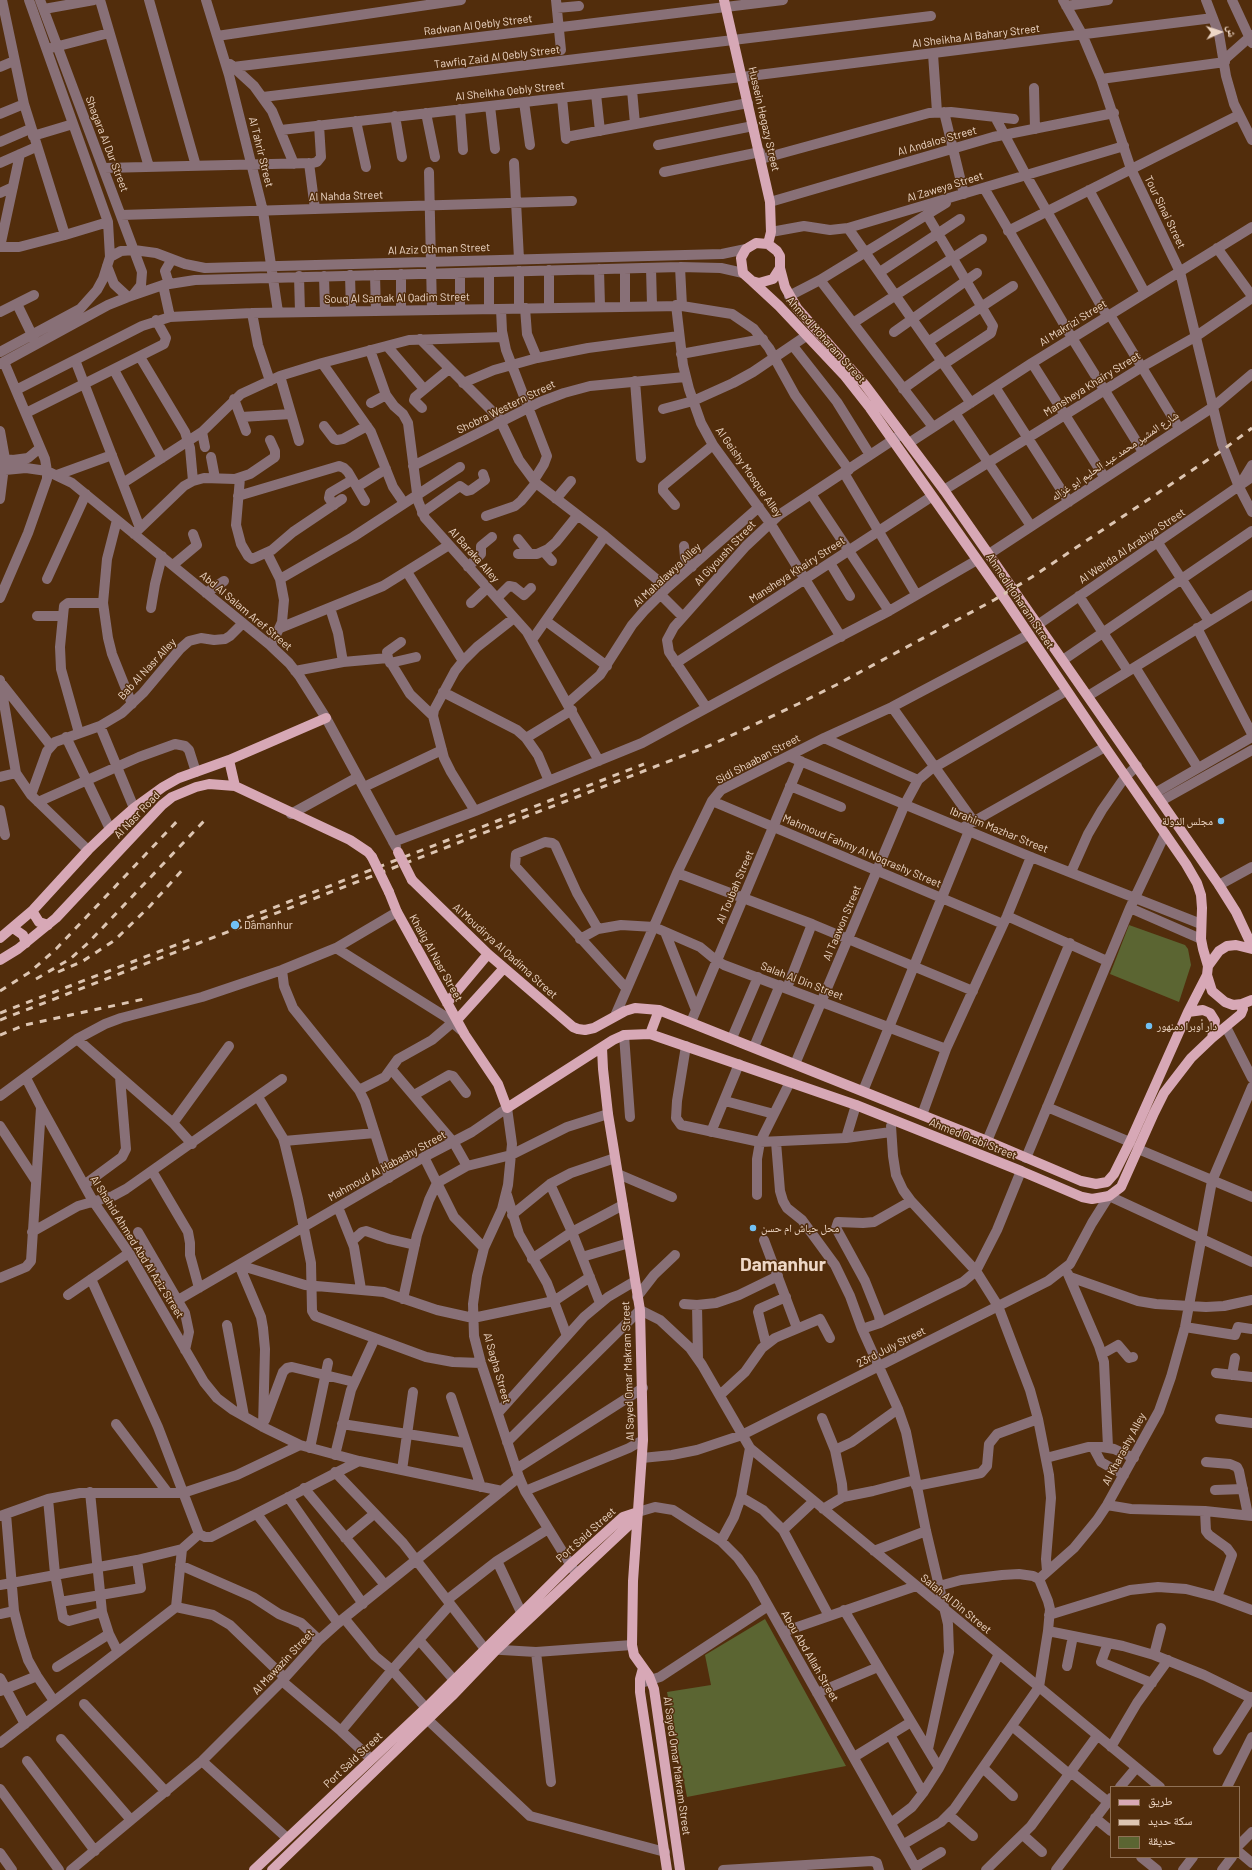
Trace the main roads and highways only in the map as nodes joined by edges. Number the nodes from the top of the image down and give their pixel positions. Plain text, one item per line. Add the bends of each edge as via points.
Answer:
1 (725, 4) edge
2 (768, 244) junction
3 (780, 268) junction
4 (752, 281) junction
5 (326, 718) road end
6 (228, 760) junction
7 (235, 786) junction
8 (398, 852) road end
9 (389, 892) joint
10 (33, 910) junction
11 (48, 926) junction
12 (13, 928) junction
13 (0, 938) edge
14 (26, 943) junction
15 (1252, 948) edge
16 (488, 954) junction
17 (0, 960) edge
18 (504, 968) junction
19 (1208, 970) junction
20 (447, 1003) junction
21 (1248, 1003) edge
22 (659, 1010) junction
23 (1188, 1012) junction
24 (615, 1016) joint
25 (455, 1021) junction
26 (650, 1034) junction
27 (1212, 1038) junction
28 (602, 1048) junction
29 (507, 1108) joint
30 (1134, 1146) junction
31 (638, 1512) junction
32 (643, 1668) junction
33 (254, 1870) edge
34 (272, 1870) edge
35 (667, 1870) edge
36 (680, 1870) edge

1 - 2 main road, Hussein Hegazy Street via 770,202 771,232
2 - 3 main road via 780,256
2 - 4 main road via 756,243 746,249 742,258 743,273
3 - 4 main road via 773,279 759,283
3 - 15 main road, Ahmed Moharam Street via 789,296 812,327 865,385 944,490 1039,624 1219,885 1236,912
4 - 19 main road, Ahmed Moharam Street via 844,375 977,560 1186,864 1197,883 1202,908 1202,949
5 - 6 main road, Al Nasr Road
6 - 7 main road
6 - 10 main road, Al Nasr Road via 163,786 134,808 88,850
7 - 9 main road, Al Nasr Road, bridge via 350,840 368,852
7 - 11 main road, Al Nasr Road via 196,786 172,797
8 - 16 main road, Al Moudirya Al Qadima Street, bridge via 412,880
9 - 20 main road, Khalig Al Nasr Street via 397,912
10 - 11 main road via 39,922
10 - 12 main road, Al Nasr Road
11 - 14 main road, Al Nasr Road
12 - 13 main road, Al Nasr Road
12 - 14 main road via 23,935
14 - 17 main road, Al Nasr Road
15 - 19 main road, Ahmed Orabi Street via 1227,946 1216,954
16 - 18 main road, Al Moudirya Al Qadima Street
16 - 20 main road
18 - 24 main road, Al Moudirya Al Qadima Street via 578,1029 594,1028
18 - 25 main road
19 - 21 main road, Ahmed Moharam Street via 1210,987 1217,998 1233,1005
19 - 23 main road, Ahmed Orabi Street
20 - 25 main road, Khalig Al Nasr Street
21 - 27 main road, Ahmed Orabi Street via 1241,1014
22 - 24 main road, Ahmed Orabi Street via 635,1008
22 - 26 main road
22 - 30 main road, Ahmed Orabi Street via 1081,1181 1100,1184 1107,1182
23 - 27 main road via 1203,1010 1210,1013 1215,1020
23 - 30 main road, Ahmed Orabi Street
25 - 29 main road, Khalig Al Nasr Street via 492,1073
26 - 28 main road, Ahmed Orabi Street via 624,1035
26 - 30 main road, Ahmed Orabi Street via 856,1105 1082,1198 1097,1200 1118,1191 1124,1183
27 - 30 main road, Ahmed Orabi Street via 1181,1069 1164,1093
28 - 29 main road, Mahmoud Al Habashy Street
28 - 31 main road, Al Sayed Omar Makram Street via 608,1114 640,1310 643,1440
31 - 32 main road, Al Sayed Omar Makram Street via 632,1645 634,1655
31 - 33 main road, Port Said Street via 623,1517 571,1564 426,1708
31 - 34 main road, Port Said Street via 629,1525 497,1649
32 - 35 main road via 640,1682
32 - 36 main road, Al Sayed Omar Makram Street via 654,1689

